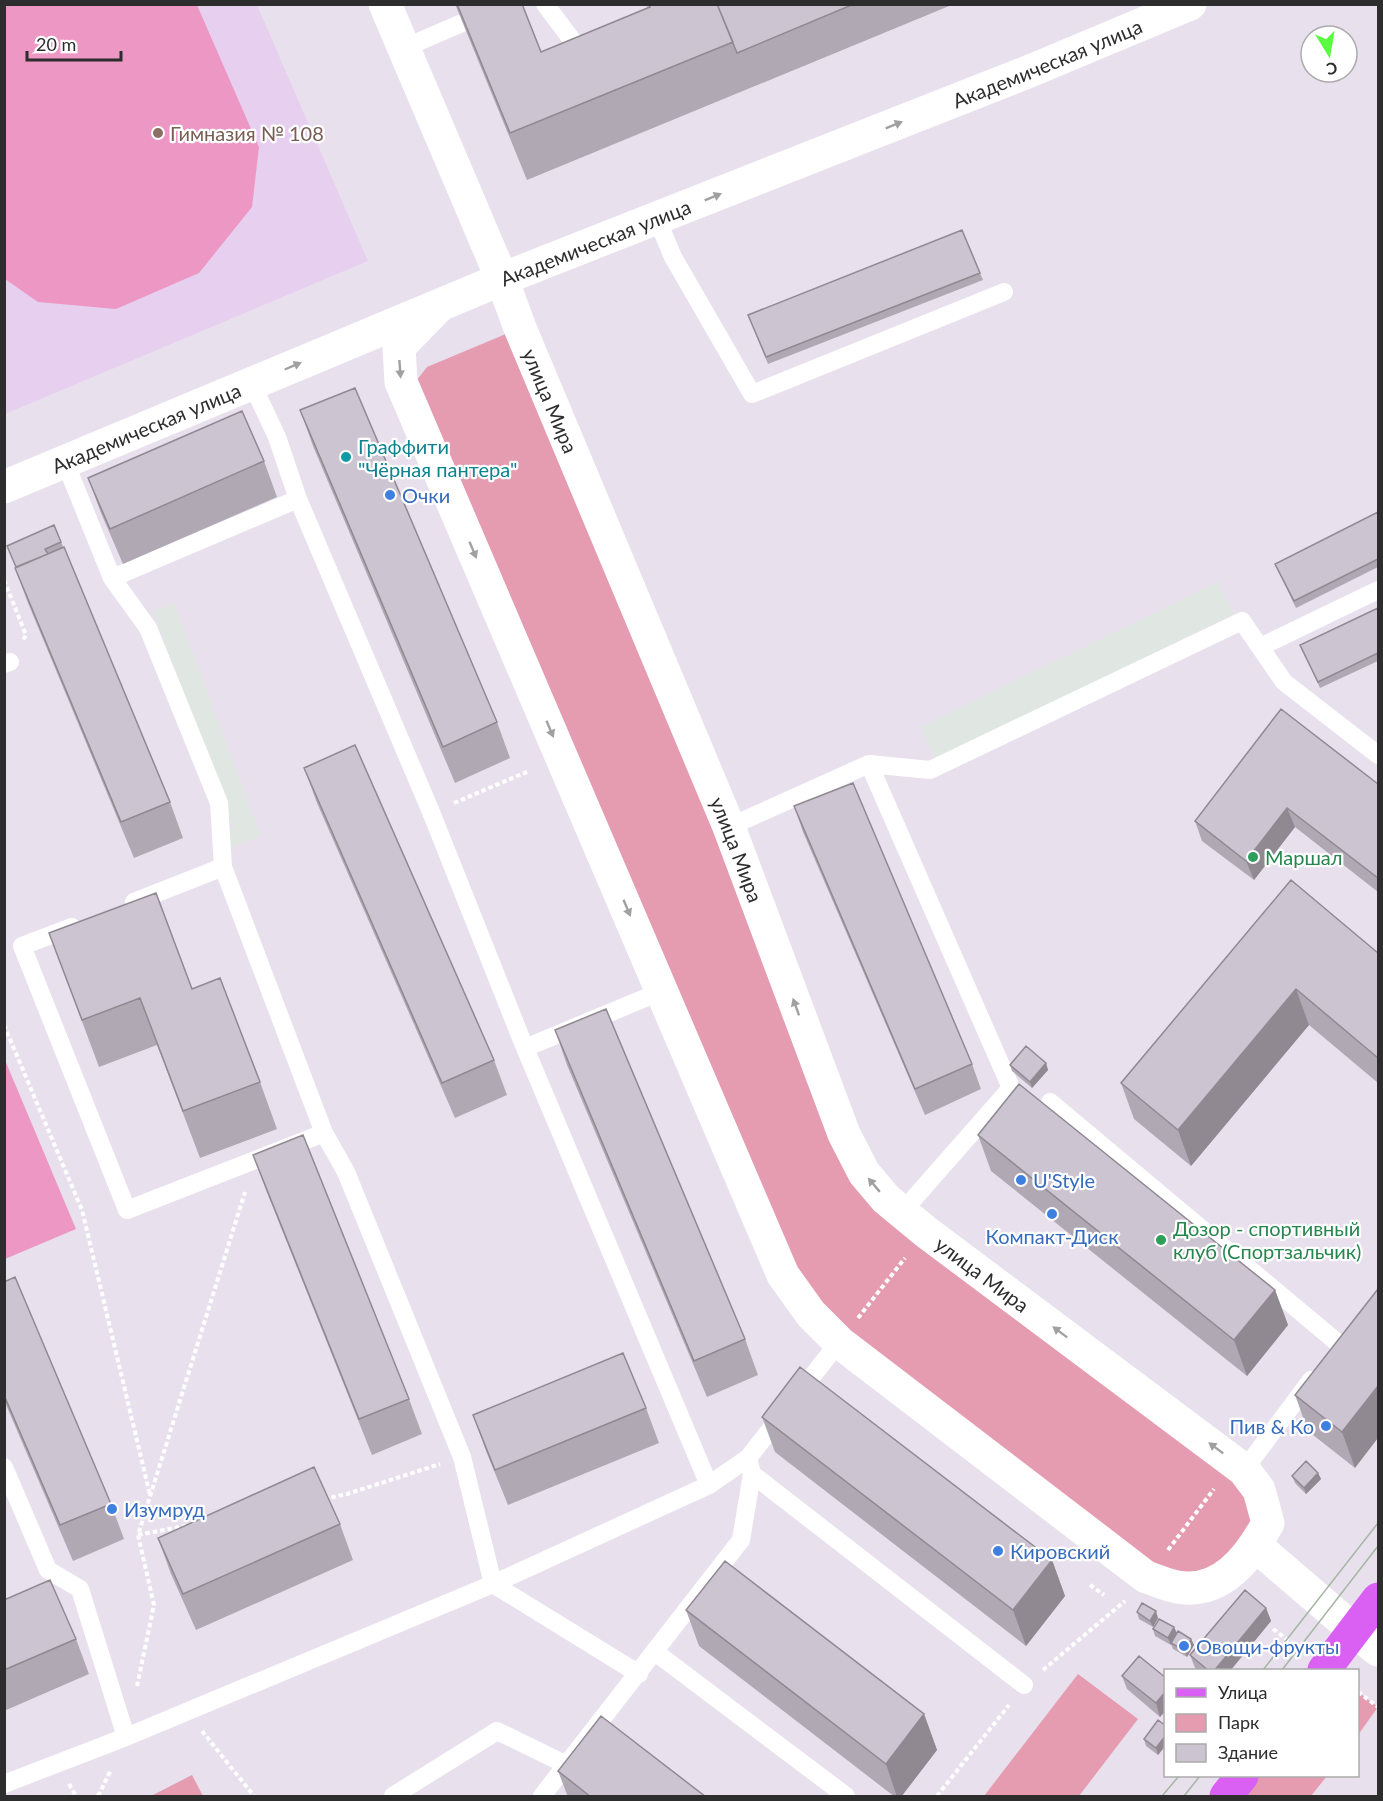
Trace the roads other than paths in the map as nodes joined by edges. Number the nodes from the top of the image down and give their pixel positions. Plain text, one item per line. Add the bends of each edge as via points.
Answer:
1 (385, 4) edge
2 (544, 4) edge
3 (1190, 4) edge
4 (462, 23) edge
5 (605, 47) edge
6 (404, 48) junction
7 (657, 219) junction
8 (502, 279) junction
9 (1004, 292) dead end
10 (439, 306) junction
11 (252, 384) junction
12 (65, 462) junction
13 (4, 487) edge
14 (298, 499) junction
15 (112, 578) junction
16 (1378, 590) edge
17 (1260, 647) junction
18 (1378, 755) edge
19 (868, 764) junction
20 (729, 827) junction
21 (223, 867) junction
22 (117, 909) edge
23 (86, 921) edge
24 (662, 992) junction
25 (525, 1048) junction
26 (1050, 1102) dead end
27 (324, 1133) junction
28 (914, 1222) junction
29 (1352, 1327) edge
30 (838, 1342) junction
31 (1339, 1344) junction
32 (750, 1466) junction
33 (4, 1467) edge
34 (1244, 1470) junction
35 (709, 1485) junction
36 (1256, 1546) junction
37 (493, 1584) junction
38 (1378, 1599) edge
39 (1366, 1640) edge
40 (655, 1652) junction
41 (1327, 1669) edge
42 (639, 1674) junction
43 (1024, 1685) dead end
44 (126, 1737) junction
45 (567, 1765) junction
46 (1241, 1777) edge
47 (4, 1784) edge
48 (393, 1797) edge
49 (542, 1797) edge
50 (846, 1797) edge
51 (1226, 1797) edge

1 - 6 street, улица Мира
2 - 5 lane via 584,56
7 -> 3 street, Академическая улица
4 - 6 lane
6 - 8 street, улица Мира
7 - 8 street, Академическая улица
7 - 9 lane via 673,257 752,394
8 - 10 street, Академическая улица
8 - 20 street, улица Мира
11 -> 10 street, Академическая улица
10 -> 24 street, улица Мира via 399,347 401,382
11 - 12 street, Академическая улица
11 - 14 lane via 277,437
12 - 13 street, Академическая улица
12 - 15 lane
14 - 15 lane
14 - 25 lane via 431,812
15 - 21 lane via 148,628 219,803
16 - 17 lane
17 - 18 lane via 1284,682
17 - 19 lane via 1242,621 930,770
19 - 20 lane
19 - 28 lane via 1011,1088
28 -> 20 street, улица Мира via 864,1173 844,1134
21 - 22 lane
21 - 27 lane
23 - 27 lane via 22,946 127,1210
24 - 25 lane
24 - 30 street, улица Мира via 783,1275 811,1314
25 - 35 lane
26 - 31 lane
27 - 37 lane via 346,1172 462,1456
34 -> 28 street, улица Мира
29 - 31 lane
30 - 32 lane
30 - 36 street, улица Мира via 1146,1577 1177,1587 1204,1587 1234,1571
31 - 34 lane
32 - 35 lane
32 - 40 lane via 741,1540
32 - 43 lane
33 - 44 lane via 48,1570 80,1589
34 - 36 street, улица Мира via 1260,1490 1268,1523
35 - 37 lane
36 - 39 street
37 - 42 lane
37 - 44 lane
38 - 39 main road
39 - 41 main road
40 - 42 lane
40 - 50 lane
42 - 45 lane
44 - 47 lane
45 - 48 lane via 497,1731
45 - 49 lane
46 - 51 main road

